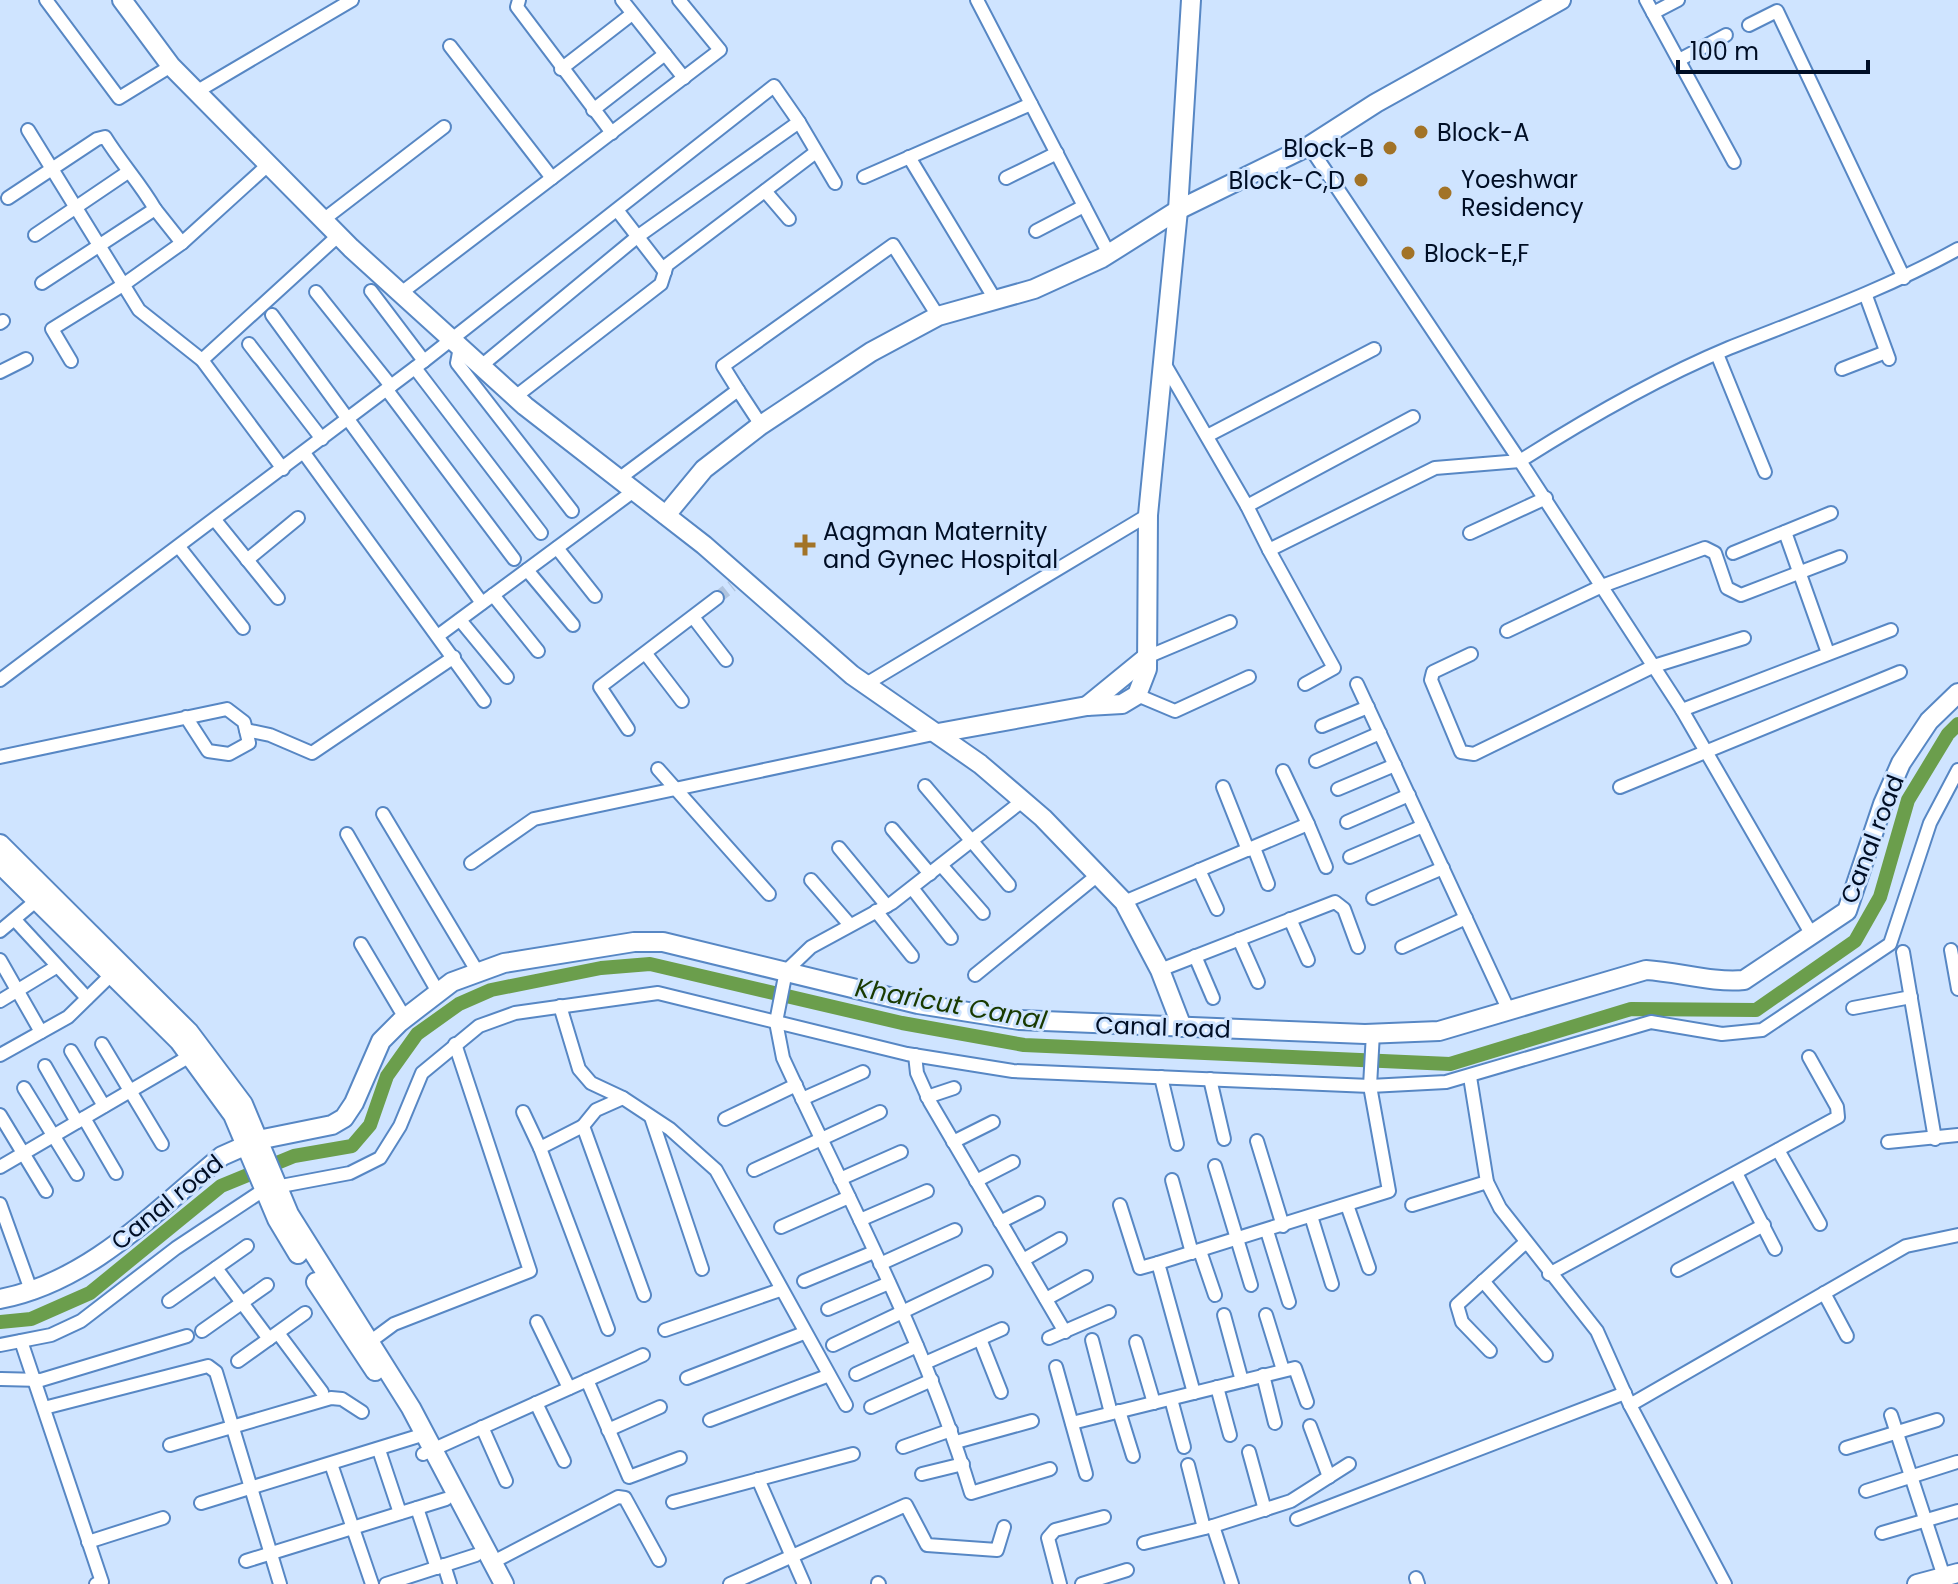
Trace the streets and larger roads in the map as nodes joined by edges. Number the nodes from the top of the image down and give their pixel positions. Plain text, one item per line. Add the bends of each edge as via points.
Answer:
1 (46, 0) edge
2 (122, 0) edge
3 (352, 0) edge
4 (519, 0) edge
5 (622, 0) edge
6 (679, 0) edge
7 (977, 0) edge
8 (1191, 0) edge
9 (1561, 0) edge
10 (1646, 0) edge
11 (1678, 0) edge
12 (1653, 13) junction
13 (632, 14) junction
14 (1749, 25) dead end
15 (1726, 35) dead end
16 (450, 46) dead end
17 (665, 54) junction
18 (1679, 60) junction
19 (171, 66) junction
20 (561, 69) junction
21 (684, 78) junction
22 (196, 92) junction
23 (1031, 104) junction
24 (593, 110) junction
25 (799, 122) junction
26 (444, 127) dead end
27 (28, 130) dead end
28 (612, 133) junction
29 (1309, 146) junction
30 (816, 152) junction
31 (1057, 153) junction
32 (909, 157) junction
33 (1734, 162) dead end
34 (269, 164) junction
35 (52, 169) junction
36 (128, 172) junction
37 (864, 177) dead end
38 (552, 178) junction
39 (1006, 178) dead end
40 (835, 183) dead end
41 (765, 191) junction
42 (8, 198) dead end
43 (77, 206) junction
44 (1084, 206) junction
45 (155, 209) junction
46 (617, 210) junction
47 (1178, 210) junction
48 (789, 219) dead end
49 (323, 220) junction
50 (1036, 231) dead end
51 (35, 235) dead end
52 (339, 235) junction
53 (637, 237) junction
54 (182, 243) junction
55 (100, 245) junction
56 (1958, 249) edge
57 (1109, 254) junction
58 (665, 272) junction
59 (1904, 278) junction
60 (42, 283) dead end
61 (123, 285) junction
62 (371, 291) dead end
63 (316, 292) dead end
64 (401, 293) junction
65 (1866, 296) junction
66 (996, 301) junction
67 (272, 315) dead end
68 (938, 316) junction
69 (249, 344) dead end
70 (456, 344) junction
71 (1374, 349) dead end
72 (1717, 354) junction
73 (26, 359) dead end
74 (1162, 359) junction
75 (202, 360) junction
76 (71, 361) dead end
77 (420, 364) junction
78 (481, 366) junction
79 (1842, 369) dead end
80 (0, 372) edge
81 (389, 388) junction
82 (738, 390) junction
83 (515, 397) junction
84 (1413, 417) dead end
85 (348, 420) junction
86 (761, 425) junction
87 (1207, 436) junction
88 (322, 439) junction
89 (304, 453) junction
90 (1520, 461) junction
91 (283, 469) junction
92 (1765, 472) dead end
93 (627, 484) junction
94 (1546, 498) junction
95 (1247, 506) junction
96 (572, 511) dead end
97 (1831, 513) dead end
98 (666, 515) junction
99 (1148, 515) junction
100 (298, 518) dead end
101 (215, 520) junction
102 (1785, 532) junction
103 (541, 533) dead end
104 (1470, 533) dead end
105 (179, 547) junction
106 (557, 548) junction
107 (1269, 550) junction
108 (1733, 553) dead end
109 (1840, 557) dead end
110 (514, 559) dead end
111 (247, 560) junction
112 (527, 570) junction
113 (1799, 572) junction
114 (1602, 586) junction
115 (595, 596) dead end
116 (278, 598) dead end
117 (717, 598) tunnel mouth
118 (488, 599) junction
119 (693, 617) junction
120 (460, 620) junction
121 (1230, 622) dead end
122 (573, 625) dead end
123 (243, 628) dead end
124 (1891, 630) dead end
125 (1507, 631) dead end
126 (439, 635) junction
127 (1744, 638) dead end
128 (538, 651) dead end
129 (1828, 653) junction
130 (646, 654) junction
131 (1471, 654) dead end
132 (454, 657) junction
133 (1147, 657) junction
134 (726, 660) dead end
135 (1654, 666) junction
136 (1900, 672) dead end
137 (507, 677) dead end
138 (1249, 677) dead end
139 (0, 680) edge
140 (866, 684) junction
141 (1305, 684) dead end
142 (1357, 684) dead end
143 (1958, 693) edge
144 (1137, 695) junction
145 (484, 701) dead end
146 (682, 701) dead end
147 (1087, 706) junction
148 (1368, 707) junction
149 (1682, 710) junction
150 (186, 717) junction
151 (1322, 726) dead end
152 (628, 729) dead end
153 (246, 730) junction
154 (938, 733) junction
155 (1380, 733) junction
156 (1706, 750) junction
157 (0, 757) edge
158 (1316, 761) dead end
159 (1395, 765) junction
160 (658, 769) dead end
161 (1958, 770) edge
162 (1283, 771) dead end
163 (925, 786) dead end
164 (1223, 787) dead end
165 (1620, 787) dead end
166 (676, 789) junction
167 (1338, 789) dead end
168 (1409, 795) junction
169 (1021, 802) junction
170 (383, 814) dead end
171 (1347, 822) dead end
172 (1308, 824) junction
173 (1423, 826) junction
174 (892, 829) dead end
175 (347, 834) dead end
176 (973, 840) junction
177 (0, 844) edge
178 (839, 848) dead end
179 (1251, 849) junction
180 (1350, 857) dead end
181 (471, 863) dead end
182 (0, 864) edge
183 (941, 865) junction
184 (1326, 867) dead end
185 (1443, 868) junction
186 (1199, 870) junction
187 (930, 874) junction
188 (1099, 874) junction
189 (811, 880) dead end
190 (1268, 884) dead end
191 (1009, 885) dead end
192 (912, 888) junction
193 (769, 894) dead end
194 (1373, 898) dead end
195 (37, 900) junction
196 (1124, 902) junction
197 (882, 909) junction
198 (1217, 909) dead end
199 (983, 913) dead end
200 (1466, 918) junction
201 (1290, 919) junction
202 (15, 920) junction
203 (850, 925) junction
204 (0, 931) edge
205 (1812, 935) junction
206 (951, 938) dead end
207 (1239, 939) junction
208 (361, 944) dead end
209 (1358, 947) dead end
210 (1402, 947) dead end
211 (1951, 950) dead end
212 (1903, 952) dead end
213 (912, 956) dead end
214 (1195, 956) junction
215 (0, 960) edge
216 (1308, 960) dead end
217 (56, 967) junction
218 (1160, 970) junction
219 (477, 971) junction
220 (112, 974) junction
221 (786, 975) junction
222 (975, 975) dead end
223 (1258, 982) dead end
224 (1958, 989) edge
225 (19, 990) junction
226 (438, 992) junction
227 (1911, 997) junction
228 (87, 998) junction
229 (1213, 998) dead end
230 (0, 1001) edge
231 (560, 1006) junction
232 (1853, 1008) dead end
233 (1509, 1011) junction
234 (405, 1018) junction
235 (776, 1022) junction
236 (1182, 1027) junction
237 (41, 1032) junction
238 (1373, 1038) junction
239 (102, 1044) dead end
240 (455, 1044) junction
241 (71, 1051) dead end
242 (0, 1055) edge
243 (915, 1055) junction
244 (190, 1056) junction
245 (1809, 1057) dead end
246 (45, 1066) dead end
247 (863, 1072) dead end
248 (1161, 1077) junction
249 (1470, 1077) junction
250 (1210, 1079) junction
251 (1371, 1082) junction
252 (796, 1085) junction
253 (24, 1088) dead end
254 (954, 1088) dead end
255 (130, 1091) junction
256 (927, 1097) junction
257 (623, 1098) junction
258 (802, 1099) junction
259 (104, 1106) junction
260 (523, 1112) dead end
261 (880, 1112) dead end
262 (0, 1115) edge
263 (651, 1117) junction
264 (725, 1119) dead end
265 (80, 1120) junction
266 (993, 1122) dead end
267 (583, 1126) junction
268 (1958, 1135) edge
269 (53, 1136) junction
270 (820, 1137) junction
271 (1224, 1139) dead end
272 (1935, 1139) junction
273 (1257, 1141) dead end
274 (953, 1142) junction
275 (1888, 1142) dead end
276 (162, 1144) dead end
277 (1177, 1144) dead end
278 (253, 1146) junction
279 (540, 1148) junction
280 (1778, 1150) junction
281 (901, 1152) dead end
282 (21, 1154) junction
283 (1013, 1162) dead end
284 (1215, 1166) dead end
285 (0, 1167) edge
286 (754, 1170) dead end
287 (116, 1173) dead end
288 (1736, 1173) junction
289 (77, 1174) dead end
290 (840, 1179) junction
291 (1172, 1180) dead end
292 (976, 1181) junction
293 (1487, 1182) junction
294 (269, 1188) junction
295 (46, 1191) dead end
296 (927, 1191) dead end
297 (849, 1197) junction
298 (1038, 1203) dead end
299 (0, 1204) edge
300 (1120, 1205) dead end
301 (1347, 1205) junction
302 (1412, 1205) dead end
303 (1311, 1216) junction
304 (860, 1220) junction
305 (1000, 1222) junction
306 (1820, 1224) dead end
307 (1764, 1225) junction
308 (1283, 1226) junction
309 (781, 1227) dead end
310 (955, 1230) dead end
311 (1267, 1231) junction
312 (1958, 1235) edge
313 (1060, 1239) dead end
314 (1237, 1240) junction
315 (1526, 1242) junction
316 (247, 1246) dead end
317 (1775, 1249) dead end
318 (1196, 1252) junction
319 (877, 1258) junction
320 (1023, 1260) junction
321 (1158, 1263) junction
322 (216, 1268) junction
323 (1369, 1268) dead end
324 (702, 1269) dead end
325 (1678, 1270) dead end
326 (986, 1272) dead end
327 (1549, 1274) junction
328 (1086, 1277) dead end
329 (804, 1281) dead end
330 (1483, 1281) junction
331 (889, 1283) junction
332 (1332, 1284) dead end
333 (267, 1285) dead end
334 (1251, 1285) dead end
335 (780, 1290) junction
336 (32, 1293) junction
337 (1824, 1293) junction
338 (644, 1295) dead end
339 (1215, 1295) dead end
340 (0, 1299) edge
341 (1046, 1299) junction
342 (169, 1301) dead end
343 (1289, 1302) dead end
344 (242, 1303) junction
345 (315, 1306) junction
346 (828, 1309) dead end
347 (902, 1310) junction
348 (1109, 1312) dead end
349 (1224, 1315) dead end
350 (1266, 1315) dead end
351 (537, 1322) dead end
352 (608, 1329) dead end
353 (1002, 1329) dead end
354 (665, 1330) dead end
355 (202, 1331) dead end
356 (1065, 1332) junction
357 (804, 1333) junction
358 (187, 1336) dead end
359 (273, 1336) junction
360 (1847, 1336) dead end
361 (1049, 1338) dead end
362 (980, 1339) junction
363 (1092, 1340) dead end
364 (21, 1341) junction
365 (371, 1341) junction
366 (1136, 1342) dead end
367 (0, 1345) edge
368 (833, 1345) dead end
369 (917, 1346) junction
370 (1490, 1351) dead end
371 (643, 1355) dead end
372 (1546, 1355) dead end
373 (238, 1361) dead end
374 (925, 1363) junction
375 (1056, 1367) dead end
376 (1283, 1370) junction
377 (856, 1374) dead end
378 (1263, 1375) junction
379 (827, 1376) junction
380 (687, 1378) dead end
381 (1, 1379) edge
382 (34, 1380) junction
383 (587, 1380) junction
384 (932, 1380) junction
385 (1242, 1381) junction
386 (1217, 1387) junction
387 (569, 1388) junction
388 (322, 1392) dead end
389 (1001, 1392) dead end
390 (1194, 1393) junction
391 (1171, 1399) junction
392 (1628, 1399) junction
393 (1307, 1402) dead end
394 (536, 1403) junction
395 (1154, 1403) junction
396 (846, 1405) dead end
397 (660, 1407) dead end
398 (871, 1407) dead end
399 (44, 1408) junction
400 (362, 1412) dead end
401 (1115, 1412) junction
402 (1891, 1415) dead end
403 (710, 1420) dead end
404 (1937, 1420) dead end
405 (1032, 1421) dead end
406 (1072, 1423) junction
407 (1275, 1423) dead end
408 (234, 1425) junction
409 (1310, 1426) dead end
410 (482, 1427) junction
411 (608, 1430) junction
412 (1897, 1433) junction
413 (1230, 1435) dead end
414 (954, 1436) junction
415 (424, 1444) junction
416 (170, 1445) dead end
417 (903, 1447) dead end
418 (1184, 1447) dead end
419 (1846, 1448) dead end
420 (379, 1450) junction
421 (1249, 1452) dead end
422 (853, 1454) dead end
423 (1133, 1456) dead end
424 (680, 1458) dead end
425 (564, 1461) dead end
426 (1957, 1462) edge
427 (331, 1464) junction
428 (963, 1464) junction
429 (1349, 1464) dead end
430 (1188, 1465) dead end
431 (1050, 1469) dead end
432 (922, 1474) dead end
433 (1086, 1474) dead end
434 (1329, 1477) junction
435 (1911, 1477) junction
436 (758, 1479) junction
437 (506, 1481) dead end
438 (251, 1487) junction
439 (1866, 1491) dead end
440 (446, 1499) junction
441 (673, 1502) dead end
442 (201, 1503) dead end
443 (417, 1508) junction
444 (1265, 1510) junction
445 (1958, 1511) edge
446 (400, 1513) junction
447 (1104, 1517) dead end
448 (163, 1518) dead end
449 (1297, 1519) dead end
450 (1926, 1520) junction
451 (1004, 1527) dead end
452 (1209, 1527) junction
453 (353, 1528) junction
454 (1882, 1533) dead end
455 (88, 1542) junction
456 (1144, 1543) dead end
457 (271, 1553) junction
458 (792, 1557) junction
459 (485, 1559) junction
460 (659, 1560) dead end
461 (246, 1561) dead end
462 (440, 1567) junction
463 (1127, 1570) dead end
464 (1950, 1578) edge
465 (96, 1584) edge
466 (280, 1584) edge
467 (372, 1584) edge
468 (386, 1584) edge
469 (450, 1584) edge
470 (491, 1584) edge
471 (504, 1584) edge
472 (732, 1584) edge
473 (804, 1584) edge
474 (1060, 1584) edge
475 (1082, 1584) edge
476 (1232, 1584) edge
477 (1725, 1584) edge
478 (1917, 1584) edge

1 - 19 street via 119,98
2 - 19 street
3 - 22 street
4 - 20 street via 517,7
5 - 13 street
6 - 21 street via 720,50
7 - 23 street
8 - 47 street
9 - 29 street
10 - 12 street
11 - 12 street
12 - 18 street
13 - 17 street
13 - 20 street
14 - 59 street via 1777,11
15 - 18 street
16 - 38 street
17 - 21 street
17 - 24 street
18 - 33 street
19 - 22 street
20 - 24 street
21 - 28 street
22 - 34 street
23 - 31 street
23 - 32 street
24 - 28 street
25 - 30 street
25 - 46 street via 774,86
25 - 53 street
26 - 49 street
27 - 35 street
28 - 38 street
29 - 47 street
29 - 90 street
30 - 40 street
30 - 41 street
31 - 39 street
31 - 44 street
32 - 37 street
32 - 66 street
34 - 49 street
34 - 54 street
35 - 36 street via 105,137
35 - 42 street
35 - 43 street
36 - 43 street
36 - 45 street
38 - 64 street
41 - 48 street
41 - 58 street via 667,265
43 - 51 street
43 - 55 street
44 - 50 street
44 - 57 street
45 - 54 street
45 - 55 street
46 - 53 street
46 - 70 street
47 - 57 street
47 - 74 street
49 - 52 street
52 - 64 street
52 - 75 street
53 - 58 street
53 - 78 street
54 - 61 street
55 - 60 street
55 - 61 street
56 - 59 street
57 - 66 street
58 - 83 street via 661,284
59 - 65 street
61 - 75 street via 139,310
61 - 76 street via 52,329
62 - 77 street
63 - 81 street
64 - 70 street
65 - 72 street
65 - 79 street via 1888,356
66 - 68 street
67 - 85 street
68 - 82 street via 893,245 723,366
68 - 86 street via 871,352
69 - 88 street
70 - 77 street
70 - 78 street
70 - 96 street via 457,363
71 - 87 street
72 - 90 street via 1581,422
72 - 92 street
73 - 80 street
74 - 87 street
74 - 99 street
75 - 91 street
77 - 81 street
77 - 103 street
78 - 83 street
81 - 85 street
81 - 110 street
82 - 86 street
82 - 93 street
83 - 93 street
84 - 95 street
85 - 88 street
85 - 118 street
86 - 98 street via 704,469
87 - 95 street
88 - 89 street
89 - 91 street
89 - 126 street
90 - 94 street
90 - 107 street via 1435,468
91 - 101 street
93 - 98 street
93 - 106 street
94 - 104 street
94 - 114 street
95 - 107 street
97 - 102 street
98 - 140 street via 737,582
99 - 133 street
99 - 140 street
100 - 111 street
101 - 105 street
101 - 111 street
102 - 108 street
102 - 113 street
105 - 123 street
105 - 139 street
106 - 112 street
106 - 115 street
107 - 141 street via 1334,668
109 - 113 street
111 - 116 street
112 - 118 street
112 - 122 street
113 - 114 street via 1741,595 1727,588 1715,553 1705,548
113 - 129 street
114 - 125 street
114 - 135 street
117 - 119 street
118 - 120 street
118 - 128 street
119 - 130 street
119 - 134 street
120 - 126 street
120 - 137 street
121 - 133 street
124 - 129 street
126 - 132 street
127 - 135 street
129 - 149 street
130 - 146 street
130 - 152 street via 600,687
131 - 135 street via 1433,672 1431,680 1461,752 1474,754
132 - 145 street
132 - 153 street via 312,753
133 - 144 street
133 - 147 street
135 - 149 street
136 - 156 street
138 - 144 street via 1175,711
140 - 154 street
142 - 148 street
143 - 205 street, Canal road via 1929,721 1901,763 1847,911
144 - 147 street via 1122,704
147 - 154 street
148 - 151 street
148 - 155 street
149 - 156 street
150 - 153 street via 227,709
150 - 153 street via 208,751 229,754 249,743
150 - 157 street
154 - 166 street
154 - 169 street
155 - 158 street
155 - 159 street
156 - 165 street
156 - 205 street
159 - 167 street
159 - 168 street
160 - 166 street
161 - 249 street via 1930,823 1890,944 1762,1030 1722,1034 1651,1022
162 - 172 street
163 - 176 street
164 - 179 street
166 - 181 street via 534,819
166 - 193 street
168 - 171 street
168 - 173 street
169 - 176 street
169 - 188 street
170 - 219 street
172 - 179 street
172 - 184 street
173 - 180 street
173 - 185 street
174 - 187 street
175 - 226 street
176 - 183 street
176 - 191 street
177 - 278 street via 189,1032 243,1104
178 - 197 street
179 - 186 street
179 - 190 street
182 - 195 street
183 - 187 street
183 - 199 street
185 - 194 street
185 - 200 street
186 - 196 street
186 - 198 street
187 - 192 street
188 - 196 street
188 - 222 street
189 - 203 street
192 - 197 street
192 - 206 street
195 - 202 street
195 - 220 street
196 - 218 street
197 - 203 street
197 - 213 street
200 - 210 street
200 - 233 street
201 - 207 street
201 - 209 street via 1335,902 1344,909
201 - 216 street
202 - 204 street
202 - 217 street
203 - 221 street via 811,947
205 - 233 street, Canal road via 1744,980 1646,970
207 - 214 street
207 - 223 street
208 - 234 street
211 - 224 street
212 - 227 street
214 - 218 street
214 - 229 street
215 - 225 street
217 - 225 street
217 - 228 street
218 - 236 street
219 - 221 street, Canal road via 634,942 663,942
219 - 226 street, Canal road
220 - 228 street
220 - 244 street
221 - 235 street
221 - 236 street, Canal road via 1019,1020
225 - 230 street
225 - 237 street
226 - 234 street, Canal road
227 - 232 street
227 - 272 street
228 - 237 street
231 - 235 street via 658,993
231 - 240 street via 491,1020
231 - 257 street via 579,1069 591,1083
233 - 238 street, Canal road via 1439,1031
234 - 278 street, Canal road via 372,1056 344,1118
235 - 243 street
235 - 252 street via 783,1058
236 - 238 street, Canal road
237 - 242 street
238 - 251 street
239 - 255 street
240 - 294 street via 422,1073 380,1158 350,1173
240 - 365 street via 530,1271 394,1324
241 - 259 street
243 - 248 street via 1013,1071
243 - 256 street
244 - 255 street
244 - 278 street
245 - 280 street via 1838,1117
246 - 265 street
247 - 258 street
248 - 250 street
248 - 277 street
249 - 251 street
249 - 293 street
250 - 251 street
250 - 271 street
251 - 301 street via 1389,1191
252 - 258 street
252 - 264 street
253 - 269 street
254 - 256 street
255 - 259 street
255 - 276 street
256 - 274 street
257 - 263 street
257 - 267 street via 596,1110
258 - 270 street
259 - 265 street
260 - 279 street
261 - 270 street
262 - 282 street
263 - 324 street
263 - 335 street via 716,1170
265 - 269 street
265 - 287 street
266 - 274 street
267 - 279 street
267 - 338 street
268 - 272 street
269 - 282 street
269 - 289 street
270 - 286 street
270 - 290 street
272 - 275 street
273 - 308 street
274 - 292 street
278 - 294 street
278 - 336 street, Canal road via 222,1156 89,1265
279 - 352 street
280 - 288 street
280 - 306 street
281 - 290 street
282 - 285 street
282 - 295 street
283 - 292 street
284 - 314 street
288 - 307 street
288 - 327 street
290 - 297 street
291 - 318 street
292 - 305 street
293 - 302 street
293 - 315 street
294 - 345 street
294 - 364 street via 176,1248 81,1321
294 - 365 street
296 - 304 street
297 - 304 street
297 - 309 street
298 - 305 street
299 - 336 street
300 - 321 street via 1140,1268
301 - 303 street
301 - 323 street
303 - 308 street
303 - 332 street
304 - 319 street
305 - 320 street
307 - 317 street
307 - 325 street
308 - 311 street
310 - 319 street
311 - 314 street
311 - 343 street
312 - 337 street via 1906,1246
313 - 320 street
314 - 318 street
314 - 334 street
315 - 327 street
315 - 330 street
316 - 322 street
318 - 321 street
318 - 339 street
319 - 329 street
319 - 331 street
320 - 341 street
321 - 390 street
322 - 342 street
322 - 344 street
326 - 347 street
327 - 392 street via 1597,1331
328 - 341 street
330 - 370 street via 1457,1305 1457,1312
330 - 372 street
331 - 346 street
331 - 347 street
333 - 344 street
335 - 354 street
335 - 357 street
336 - 340 street, Canal road
337 - 360 street
337 - 392 street
341 - 356 street
344 - 355 street
344 - 359 street
345 - 359 street
345 - 415 street
347 - 368 street
347 - 369 street
348 - 356 street
349 - 385 street
350 - 376 street
351 - 387 street
353 - 362 street
356 - 361 street
357 - 379 street
357 - 380 street
358 - 382 street
359 - 373 street
359 - 388 street
362 - 374 street
362 - 389 street
363 - 401 street
364 - 367 street
364 - 382 street
365 - 415 street
366 - 395 street
369 - 374 street
369 - 377 street
371 - 383 street
374 - 384 street
375 - 406 street
376 - 378 street
376 - 393 street via 1295,1368 1299,1373
378 - 385 street
378 - 407 street
379 - 396 street
379 - 403 street
381 - 382 street
382 - 399 street
383 - 387 street
383 - 411 street
384 - 398 street
384 - 414 street
385 - 386 street
386 - 390 street
386 - 413 street
387 - 394 street
390 - 391 street
391 - 395 street
391 - 418 street
392 - 449 street
392 - 477 street
394 - 410 street
394 - 425 street
395 - 401 street
397 - 411 street
399 - 408 street via 208,1366 222,1384
399 - 455 street
400 - 408 street via 337,1398
401 - 406 street
401 - 423 street
402 - 412 street
404 - 412 street
405 - 414 street
406 - 433 street
408 - 416 street
408 - 438 street
409 - 434 street
410 - 415 street
410 - 437 street
411 - 424 street via 629,1477
412 - 419 street
412 - 435 street
414 - 417 street
414 - 428 street
415 - 420 street
415 - 440 street
415 - 459 street
420 - 427 street
420 - 446 street
421 - 444 street
422 - 436 street
426 - 435 street
427 - 438 street
427 - 453 street
428 - 431 street via 971,1493
428 - 432 street
429 - 434 street
430 - 452 street
434 - 444 street
435 - 439 street
435 - 450 street
436 - 441 street
436 - 458 street
438 - 442 street
438 - 457 street
440 - 443 street
440 - 459 street
443 - 446 street
443 - 462 street
444 - 452 street
445 - 450 street
446 - 453 street
447 - 474 street via 1055,1530 1048,1538
448 - 455 street
450 - 454 street
450 - 464 street
451 - 458 street via 997,1550 927,1545 906,1505
452 - 456 street
452 - 476 street
453 - 457 street
453 - 467 street
455 - 465 street via 102,1582
457 - 461 street
457 - 466 street
458 - 472 street
458 - 473 street
459 - 460 street via 618,1497 625,1498
459 - 462 street
459 - 470 street
459 - 471 street
462 - 468 street
462 - 469 street
463 - 475 street
464 - 478 street

